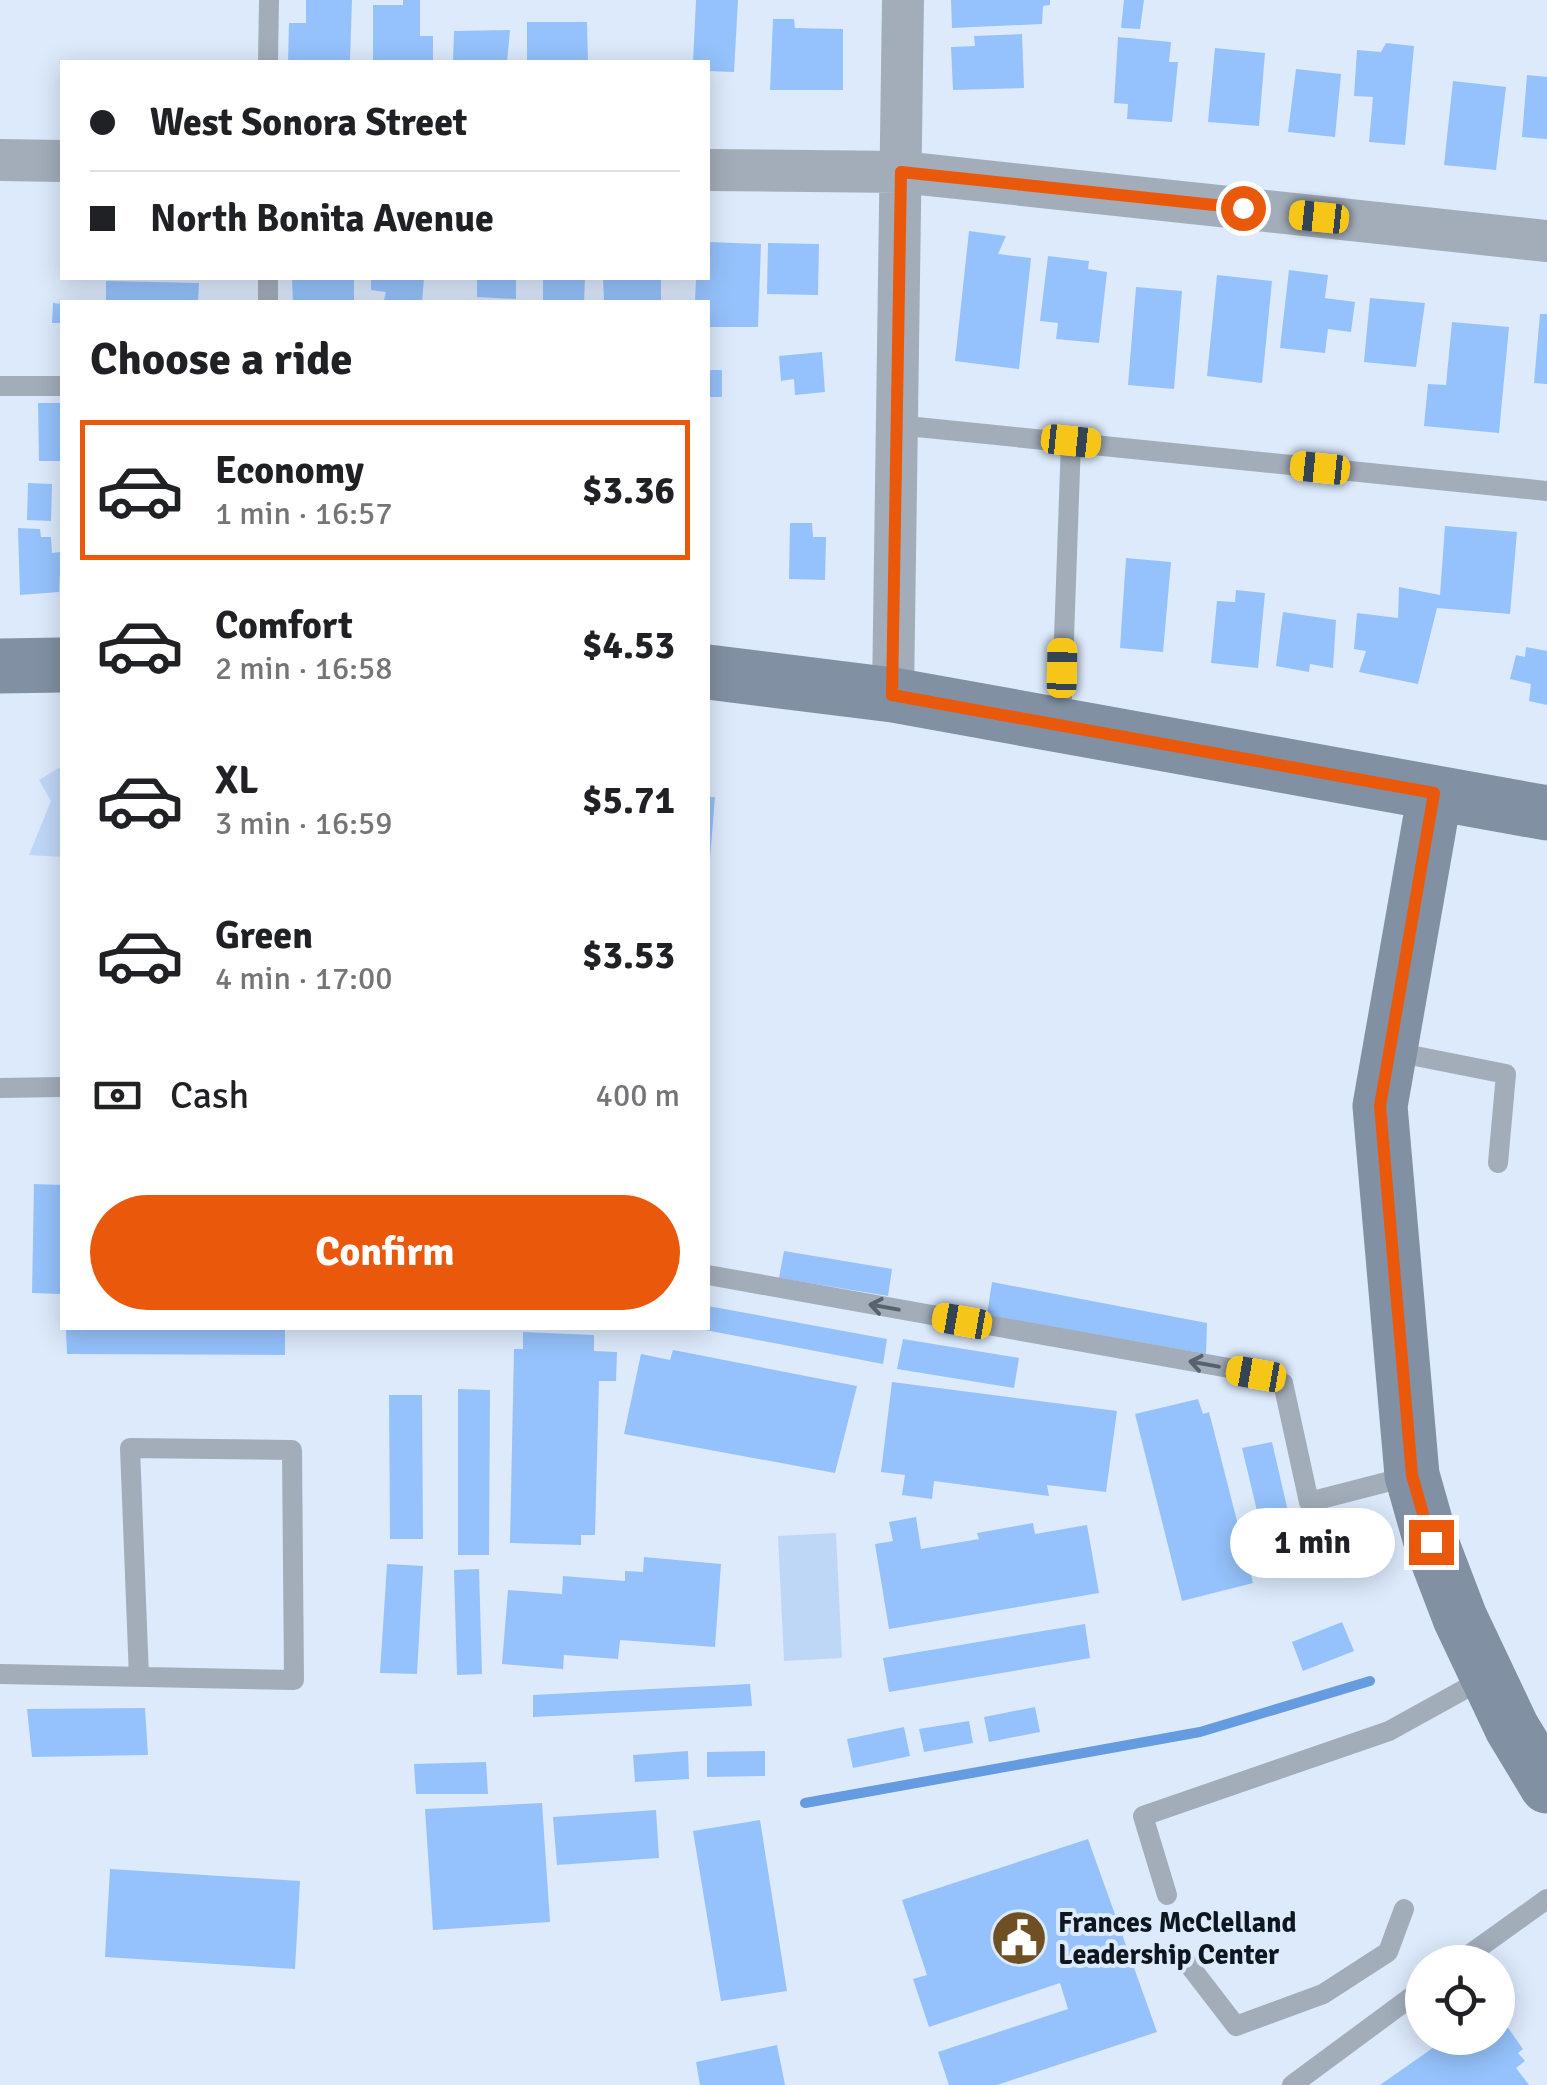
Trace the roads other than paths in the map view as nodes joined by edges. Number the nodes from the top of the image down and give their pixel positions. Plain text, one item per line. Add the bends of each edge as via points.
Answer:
1 (270, 0) edge
2 (903, 0) edge
3 (268, 60) edge
4 (0, 160) edge
5 (60, 161) edge
6 (710, 170) edge
7 (901, 172) junction
8 (1547, 241) edge
9 (0, 386) edge
10 (60, 386) edge
11 (897, 424) junction
12 (1071, 441) junction
13 (1547, 492) edge
14 (60, 665) edge
15 (0, 666) edge
16 (710, 672) edge
17 (892, 695) junction
18 (1060, 726) junction
19 (1434, 793) junction
20 (1547, 813) edge
21 (1390, 1051) junction
22 (60, 1086) edge
23 (0, 1088) edge
24 (1498, 1163) dead end
25 (710, 1275) edge
26 (1412, 1475) junction
27 (0, 1674) edge
28 (138, 1676) junction
29 (1486, 1677) junction
30 (1547, 1786) edge
31 (1167, 1895) dead end
32 (1547, 1899) edge
33 (1404, 1909) dead end
34 (1483, 1945) edge
35 (1189, 1966) dead end
36 (1405, 2002) edge
37 (1292, 2085) edge

1 - 3 lane
2 - 7 street
4 - 5 street
6 - 7 street
7 - 8 street
7 - 11 street
9 - 10 lane
11 - 12 lane
11 - 17 street
12 - 13 lane
12 - 18 lane
14 - 15 street
16 - 17 street
17 - 18 street
18 - 19 street
19 - 20 street
19 - 21 street
21 - 24 lane via 1506,1074
21 - 26 street via 1380,1106
22 - 23 lane
26 -> 25 lane via 1309,1502 1283,1383 1270,1378
26 - 29 street via 1445,1582
27 - 28 lane
28 - 28 lane via 130,1448 292,1450 294,1680
29 - 30 street
29 - 31 lane via 1389,1731 1143,1816
32 - 34 lane
33 - 35 lane via 1388,1952 1323,1994 1236,2026
36 - 37 lane

